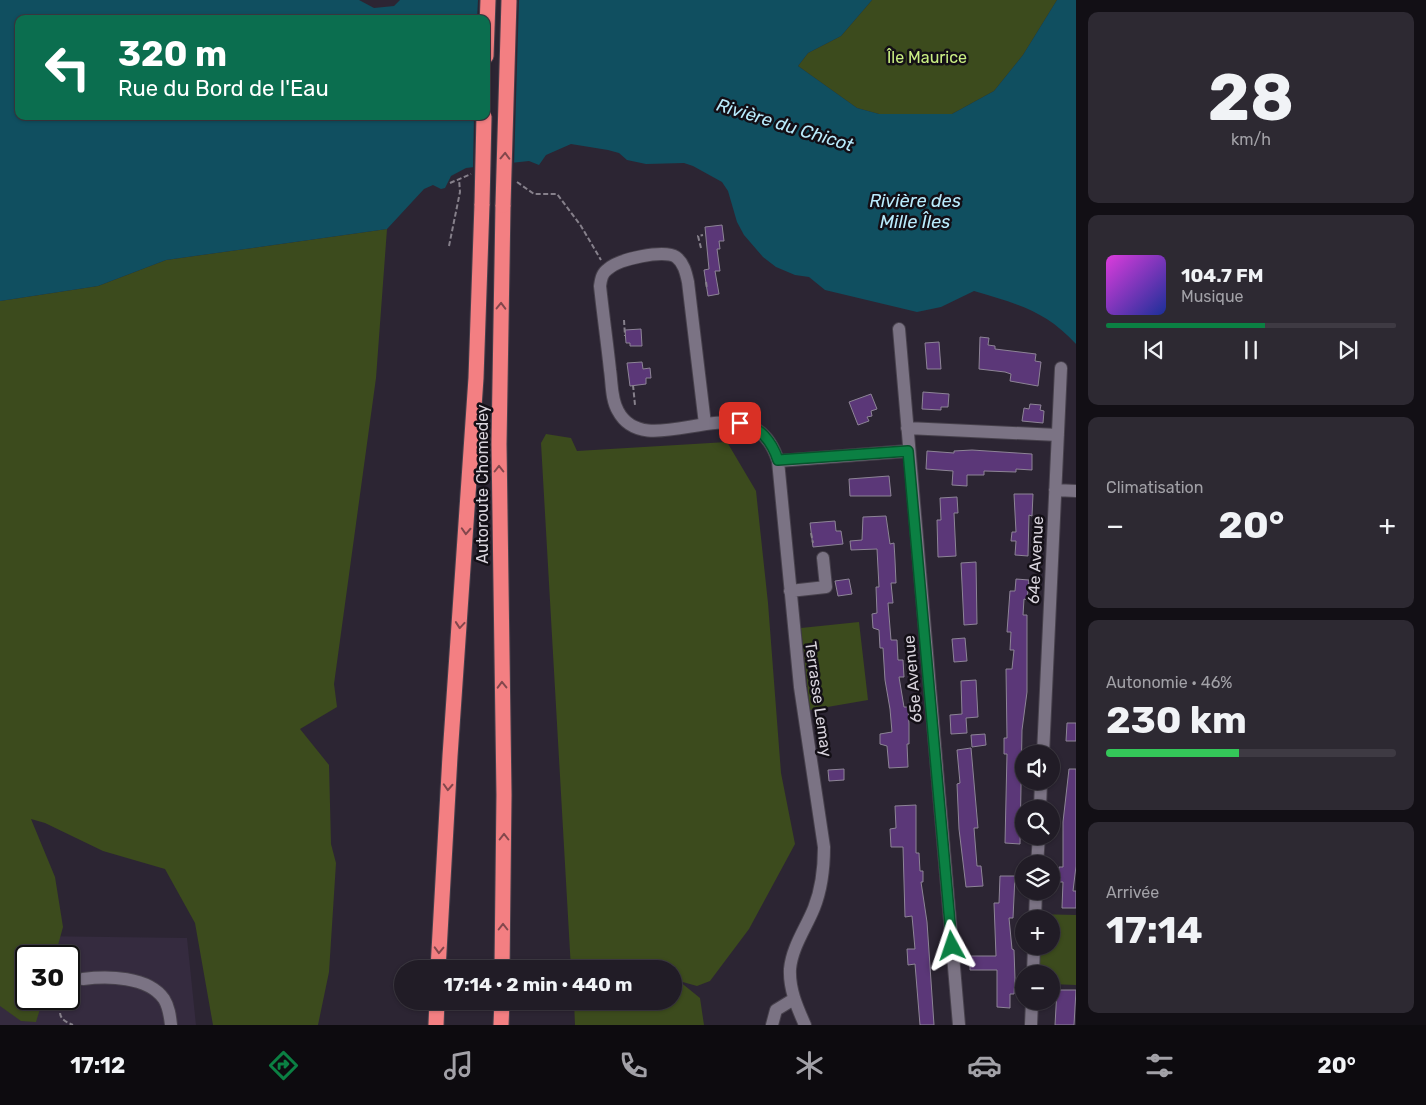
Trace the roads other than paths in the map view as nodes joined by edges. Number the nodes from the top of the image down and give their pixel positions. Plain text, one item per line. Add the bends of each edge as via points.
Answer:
1 (488, 0) edge
2 (509, 0) edge
3 (487, 15) edge
4 (484, 120) edge
5 (898, 329) dead end
6 (1061, 368) dead end
7 (705, 424) junction
8 (906, 428) junction
9 (1058, 435) junction
10 (908, 451) junction
11 (778, 460) junction
12 (1055, 490) junction
13 (1076, 491) edge
14 (823, 558) dead end
15 (790, 591) junction
16 (1043, 745) edge
17 (439, 960) edge
18 (502, 960) edge
19 (83, 979) dead end
20 (794, 999) junction
21 (437, 1010) edge
22 (502, 1010) edge
23 (1032, 1010) edge
24 (171, 1025) edge
25 (436, 1025) edge
26 (501, 1025) edge
27 (772, 1025) edge
28 (805, 1025) edge
29 (959, 1025) edge
30 (1031, 1025) edge

1 - 3 highway
18 -> 2 highway, Autoroute Chomedey, bridge via 504,795 499,436
4 -> 17 highway, Autoroute Chomedey, bridge via 476,378
5 - 8 street, 65e Avenue
6 - 9 street, 64e Avenue
7 - 7 street, Terrasse Lemay via 688,282 683,264 675,256 666,254 609,267 600,286 618,412 628,424 640,430
7 - 11 street, Terrasse Lemay via 732,422 753,427 766,438
8 - 9 street
8 - 10 street, 65e Avenue
9 - 12 street, 64e Avenue
10 - 11 street
10 - 29 street, 65e Avenue
11 - 15 street, Terrasse Lemay
12 - 13 street
12 - 16 street, 64e Avenue
14 - 15 street via 831,587
15 - 20 street, Terrasse Lemay via 824,860 818,894 792,958 790,979
19 - 24 street via 119,979 150,988 165,1000
20 - 27 street via 776,1010
20 - 28 street, Terrasse Lemay
21 - 25 highway
22 - 26 highway
23 - 30 street

